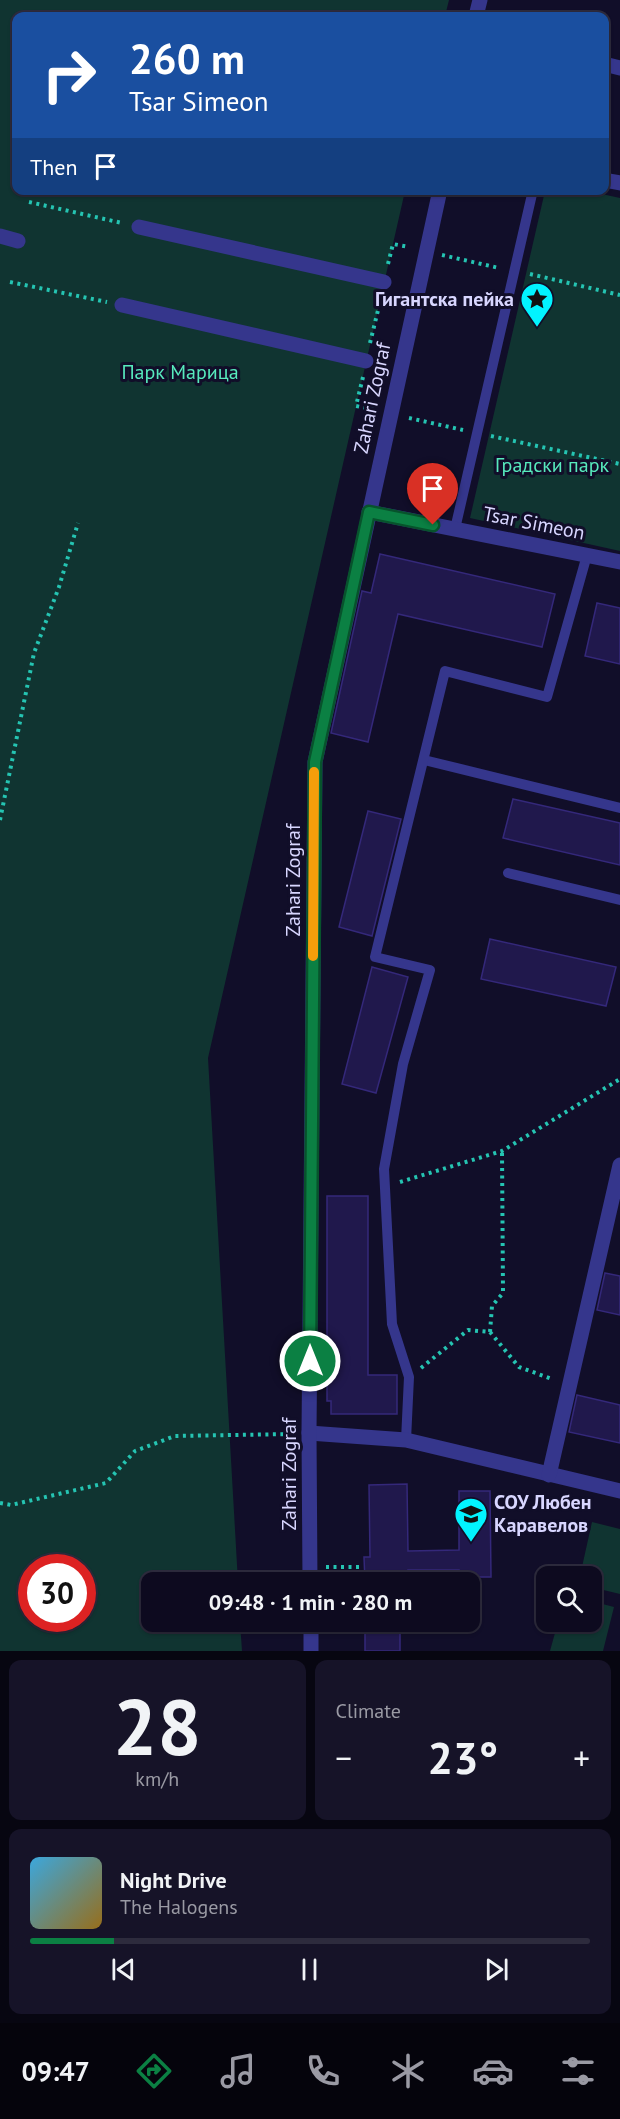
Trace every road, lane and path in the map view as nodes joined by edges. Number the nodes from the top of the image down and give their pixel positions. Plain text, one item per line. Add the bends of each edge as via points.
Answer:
1 (439, 195) edge
2 (532, 195) edge
3 (29, 202) dead end
4 (139, 227) joint
5 (0, 237) edge
6 (18, 241) dead end
7 (514, 271) junction
8 (10, 282) dead end
9 (384, 282) dead end
10 (620, 295) edge
11 (123, 305) joint
12 (366, 361) dead end
13 (477, 433) junction
14 (620, 464) edge
15 (369, 512) junction
16 (78, 523) dead end
17 (455, 529) junction
18 (587, 555) junction
19 (620, 562) edge
20 (424, 760) junction
21 (620, 808) edge
22 (0, 820) edge
23 (508, 873) dead end
24 (620, 900) edge
25 (620, 1079) edge
26 (502, 1151) junction
27 (620, 1166) edge
28 (385, 1187) junction
29 (490, 1332) junction
30 (409, 1377) junction
31 (570, 1385) junction
32 (309, 1433) junction
33 (406, 1440) junction
34 (549, 1475) junction
35 (620, 1491) edge
36 (0, 1503) edge
37 (359, 1567) dead end
38 (310, 1572) edge
39 (328, 1572) edge
40 (311, 1632) edge
41 (311, 1651) edge

1 - 15 street, Zahari Zograf
2 - 7 lane
3 - 4 path
4 - 9 street
5 - 6 street
7 - 10 path
7 - 13 lane
8 - 11 path
11 - 12 street
13 - 14 path
13 - 17 lane
15 - 17 street, Tsar Simeon
15 - 32 street, Zahari Zograf via 315,762
16 - 22 path via 34,653
17 - 18 street, Tsar Simeon
18 - 19 street, Tsar Simeon
18 - 20 lane via 547,697 445,671
20 - 21 lane
20 - 28 lane via 375,957 430,970 403,1064 384,1169
23 - 24 lane
25 - 26 path
26 - 28 path
26 - 29 path via 503,1293 492,1306
27 - 31 street
28 - 30 lane via 392,1324
29 - 30 path via 468,1329
29 - 31 path via 519,1367
30 - 33 lane
31 - 34 street
32 - 33 street
32 - 36 path via 176,1436 135,1451 105,1483 10,1505
32 - 38 street, Zahari Zograf
33 - 34 street
34 - 35 street
37 - 39 path
40 - 41 street

